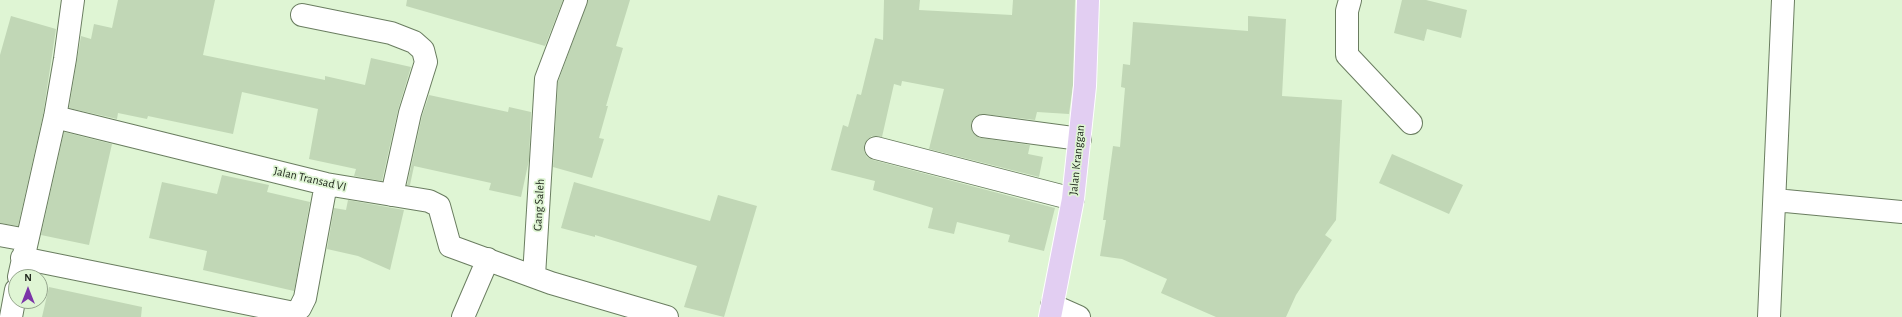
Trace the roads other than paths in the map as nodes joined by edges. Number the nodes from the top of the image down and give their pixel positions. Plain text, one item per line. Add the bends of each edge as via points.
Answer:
1 (73, 0) edge
2 (576, 0) edge
3 (1088, 0) edge
4 (1350, 0) edge
5 (1783, 0) edge
6 (302, 15) dead end
7 (55, 117) junction
8 (1410, 123) dead end
9 (983, 126) dead end
10 (1080, 139) junction
11 (876, 148) dead end
12 (326, 184) junction
13 (392, 195) junction
14 (1073, 199) junction
15 (1775, 200) junction
16 (1902, 212) edge
17 (0, 235) edge
18 (22, 258) edge
19 (488, 259) junction
20 (534, 276) junction
21 (1051, 311) edge
22 (463, 317) edge
23 (667, 317) edge
24 (1079, 317) edge
25 (1769, 317) edge

1 - 7 street via 66,59
2 - 20 street, Gang Saleh via 546,79
3 - 10 main road, Jalan Kranggan
4 - 8 street via 1347,11 1347,55
5 - 15 street
6 - 13 street via 391,33 414,42 423,50 426,62 410,113
7 - 12 street, Jalan Transad VI
7 - 18 street
9 - 10 street
10 - 14 main road, Jalan Kranggan
11 - 14 street
12 - 13 street, Jalan Transad VI
12 - 18 street via 305,298 294,313
13 - 19 street, Jalan Transad VI via 429,201 439,206 450,246
14 - 21 main road, Jalan Kranggan
15 - 16 street
15 - 25 street
17 - 18 street
19 - 20 street, Jalan Transad VI
19 - 22 street
20 - 23 street
21 - 24 street

